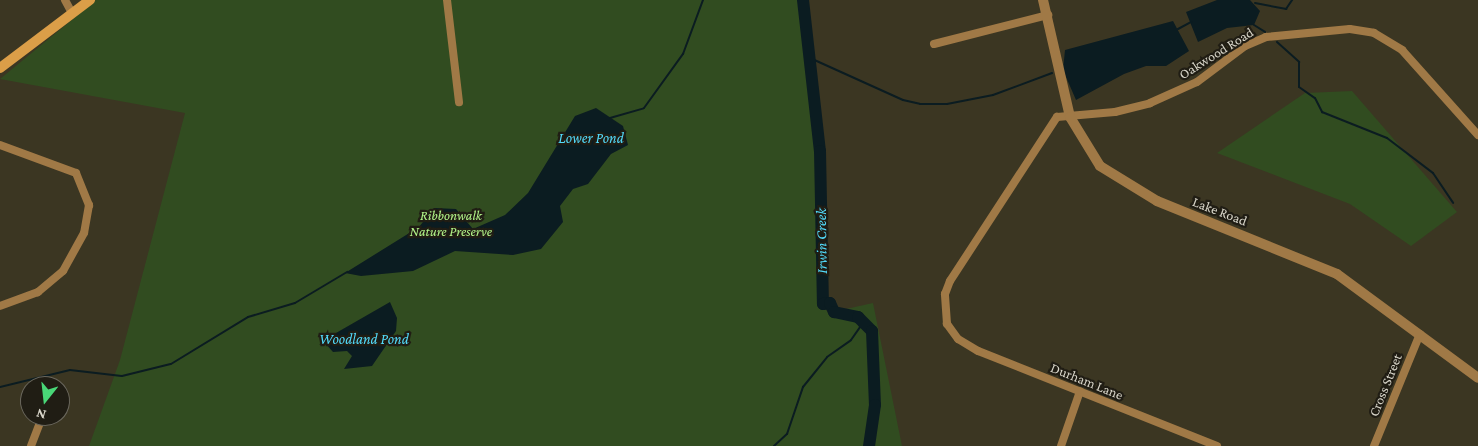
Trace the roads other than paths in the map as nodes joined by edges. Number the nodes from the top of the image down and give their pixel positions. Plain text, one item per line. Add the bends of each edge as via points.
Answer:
1 (65, 0) edge
2 (90, 0) edge
3 (447, 0) edge
4 (1043, 0) edge
5 (72, 14) junction
6 (1048, 15) junction
7 (934, 44) dead end
8 (0, 68) edge
9 (459, 102) dead end
10 (1069, 113) junction
11 (1478, 135) edge
12 (0, 145) edge
13 (0, 306) edge
14 (1420, 334) junction
15 (1478, 378) edge
16 (1080, 391) junction
17 (38, 426) edge
18 (31, 446) edge
19 (1061, 446) edge
20 (1217, 446) edge
21 (1374, 446) edge

1 - 5 street
2 - 5 main road
3 - 9 street
4 - 6 street, Lake Road
5 - 8 main road
6 - 7 street
6 - 10 street, Lake Road
10 - 11 street, Oakwood Road via 1115,112 1150,103 1197,82 1246,46 1266,37 1350,28 1374,33 1402,50
10 - 14 street, Lake Road via 1091,156 1124,184 1320,265
10 - 16 street, Durham Lane via 1053,122 950,281 944,311 952,332 972,348
12 - 13 street via 76,173 89,205 84,233 63,272 38,292
14 - 15 street, Lake Road
14 - 21 street, Cross Street
16 - 19 street
16 - 20 street, Durham Lane
17 - 18 street

